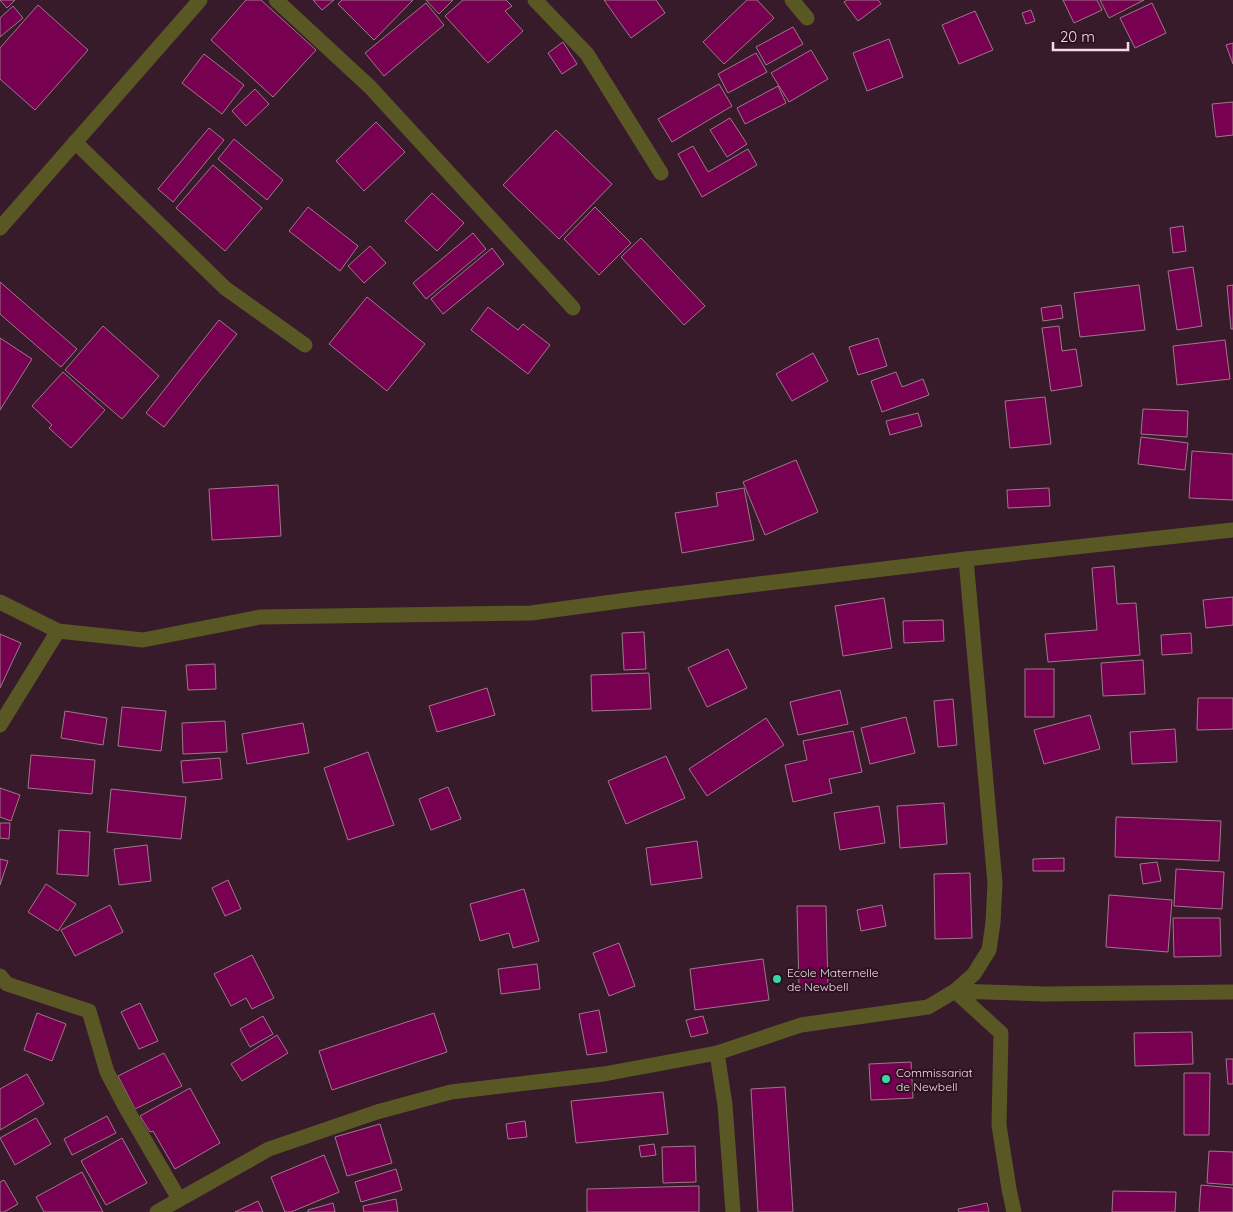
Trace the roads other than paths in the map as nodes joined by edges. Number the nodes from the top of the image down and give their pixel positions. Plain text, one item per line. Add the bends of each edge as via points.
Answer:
1 (200, 0) edge
2 (276, 0) edge
3 (535, 0) edge
4 (792, 0) edge
5 (807, 18) dead end
6 (75, 142) junction
7 (661, 173) dead end
8 (2, 226) edge
9 (573, 308) dead end
10 (305, 345) dead end
11 (1233, 530) edge
12 (966, 559) junction
13 (0, 602) edge
14 (58, 631) junction
15 (0, 725) edge
16 (0, 976) edge
17 (956, 991) junction
18 (1233, 992) edge
19 (717, 1053) junction
20 (179, 1199) junction
21 (156, 1212) edge
22 (733, 1212) edge
23 (1014, 1212) edge

1 - 6 street
2 - 9 street via 370,87
3 - 7 street via 587,54
4 - 5 street
6 - 8 street
6 - 10 street via 225,288
11 - 12 street
12 - 14 street via 531,613 260,618 143,640
12 - 17 street via 995,883 994,923 989,950 974,974
13 - 14 street
14 - 15 street
16 - 20 street via 7,984 89,1011 107,1072
17 - 18 street via 1045,994
17 - 19 street via 928,1007 801,1025
17 - 23 street via 1001,1033 999,1125
19 - 20 street via 604,1074 451,1092 377,1112 269,1149
19 - 22 street via 725,1105
20 - 21 street

